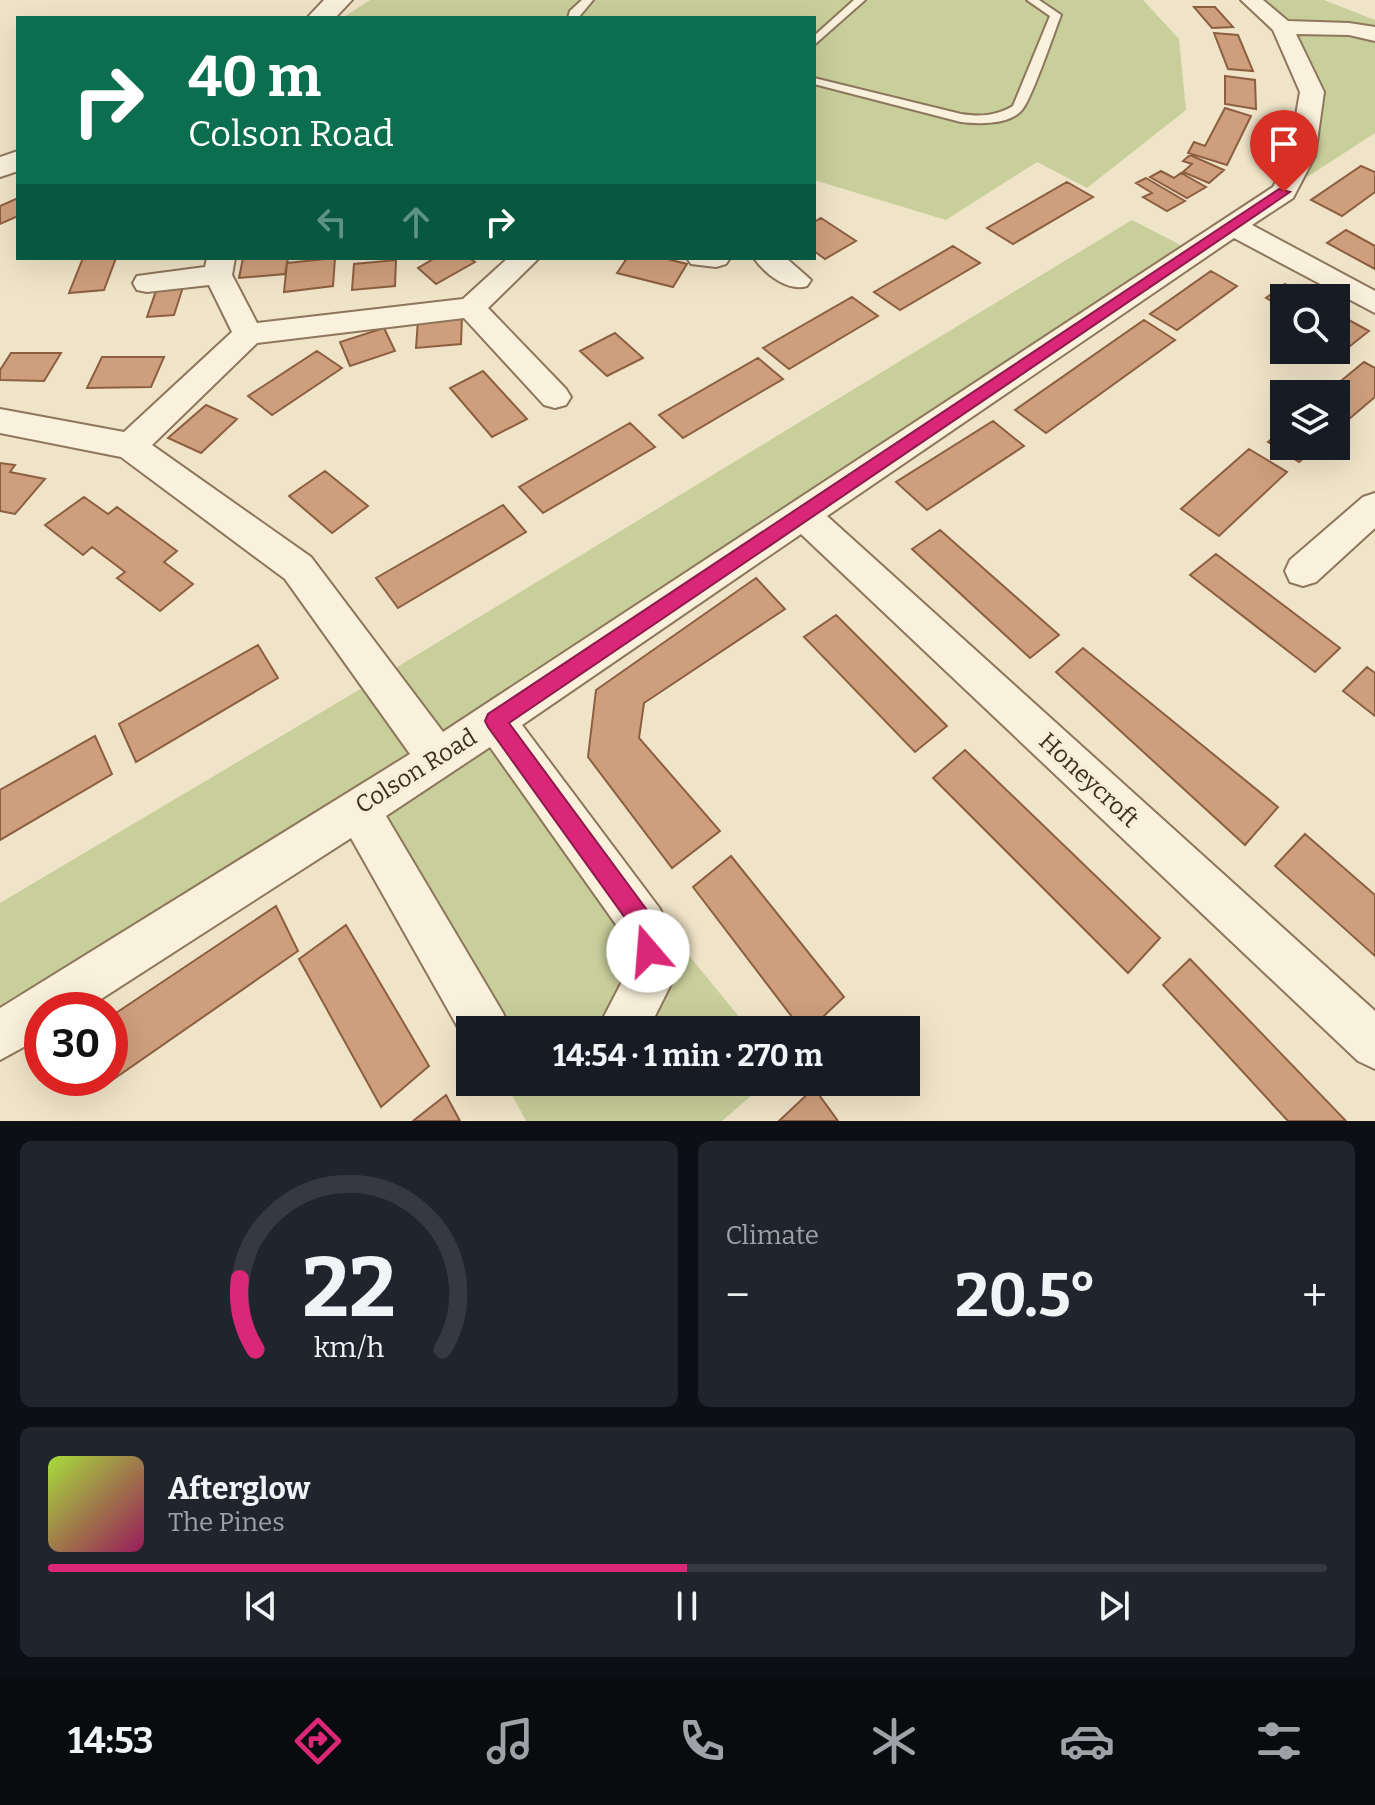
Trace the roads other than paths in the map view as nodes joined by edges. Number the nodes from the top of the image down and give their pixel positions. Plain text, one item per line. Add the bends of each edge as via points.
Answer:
1 (339, 0) edge
2 (588, 0) edge
3 (860, 0) edge
4 (1032, 0) edge
5 (1251, 0) edge
6 (322, 16) edge
7 (573, 16) edge
8 (1282, 27) junction
9 (1375, 34) edge
10 (816, 40) edge
11 (816, 82) edge
12 (1235, 227) junction
13 (523, 260) edge
14 (771, 260) edge
15 (220, 266) edge
16 (797, 280) dead end
17 (147, 283) dead end
18 (1375, 303) edge
19 (471, 308) junction
20 (248, 334) junction
21 (555, 397) dead end
22 (0, 421) edge
23 (130, 446) junction
24 (1375, 507) edge
25 (804, 516) junction
26 (1303, 571) dead end
27 (495, 721) junction
28 (438, 759) junction
29 (358, 808) junction
30 (478, 1016) edge
31 (629, 1016) edge
32 (0, 1036) edge
33 (1375, 1044) edge

1 - 6 street
2 - 7 lane
3 - 10 lane
4 - 11 lane via 1056,15 1018,108 1009,115 981,121 961,118
5 - 8 street, Colson Road
8 - 9 street
8 - 12 street, Colson Road via 1312,92 1302,156 1284,192
12 - 18 street
12 - 25 street, Colson Road
13 - 19 street
14 - 16 street
15 - 17 street
15 - 20 street
19 - 20 street
19 - 21 street
20 - 23 street
22 - 23 street
23 - 28 street via 298,568
24 - 26 street
25 - 27 street, Colson Road
25 - 33 street, Honeycroft
27 - 28 street, Colson Road
27 - 31 street via 644,925 651,976
28 - 29 street, Colson Road
29 - 30 street
29 - 32 street, Colson Road

